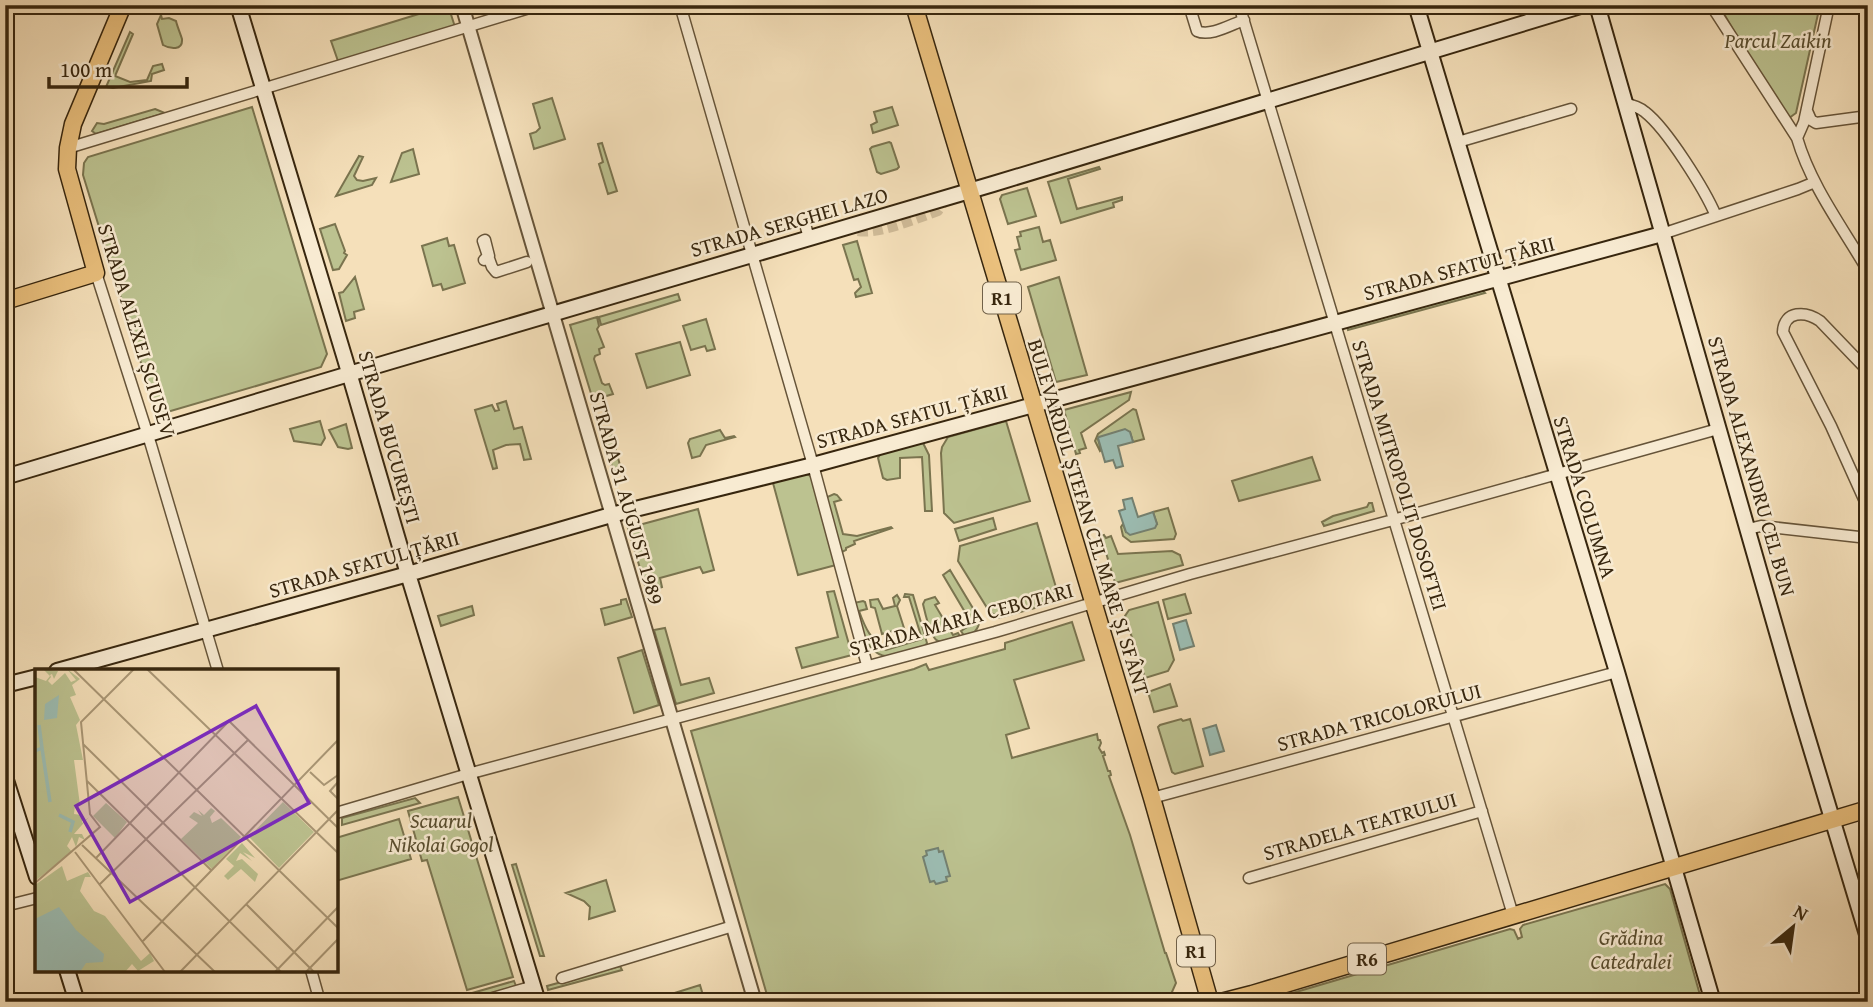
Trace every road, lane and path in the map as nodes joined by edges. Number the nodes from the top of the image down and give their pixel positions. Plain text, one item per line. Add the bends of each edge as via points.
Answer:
1 (123, 5) edge
2 (238, 5) edge
3 (462, 5) edge
4 (538, 5) edge
5 (680, 5) edge
6 (914, 5) edge
7 (1189, 5) edge
8 (1239, 5) edge
9 (1416, 5) edge
10 (1584, 5) edge
11 (1597, 5) edge
12 (1728, 5) edge
13 (1829, 5) edge
14 (1713, 9) edge
15 (1244, 20) junction
16 (468, 25) junction
17 (1431, 52) junction
18 (263, 90) junction
19 (1268, 102) junction
20 (1625, 104) junction
21 (1571, 109) dead end
22 (1807, 111) junction
23 (1868, 116) edge
24 (1797, 138) junction
25 (1458, 142) junction
26 (68, 148) junction
27 (1815, 182) junction
28 (970, 191) junction
29 (1716, 216) junction
30 (1661, 234) junction
31 (752, 254) junction
32 (1864, 257) edge
33 (527, 262) dead end
34 (488, 263) dead end
35 (1868, 271) edge
36 (96, 273) junction
37 (1498, 280) junction
38 (5, 301) edge
39 (552, 314) junction
40 (1335, 323) junction
41 (1868, 371) edge
42 (349, 374) junction
43 (1034, 405) junction
44 (1718, 429) junction
45 (148, 434) junction
46 (813, 465) junction
47 (1556, 475) junction
48 (5, 477) edge
49 (1868, 508) edge
50 (611, 515) junction
51 (1393, 520) junction
52 (1748, 529) junction
53 (1868, 538) edge
54 (408, 574) junction
55 (1093, 603) junction
56 (205, 630) junction
57 (867, 665) junction
58 (64, 669) edge
59 (217, 669) edge
60 (1617, 672) junction
61 (35, 678) edge
62 (5, 685) edge
63 (1454, 716) junction
64 (672, 719) junction
65 (468, 774) junction
66 (5, 777) edge
67 (1152, 798) junction
68 (1868, 809) edge
69 (1482, 811) junction
70 (338, 812) edge
71 (1832, 820) junction
72 (1673, 868) junction
73 (35, 871) edge
74 (1249, 878) dead end
75 (35, 898) edge
76 (5, 906) edge
77 (1513, 915) junction
78 (733, 926) junction
79 (1868, 938) edge
80 (68, 972) edge
81 (312, 972) edge
82 (562, 978) dead end
83 (534, 986) junction
84 (77, 1002) edge
85 (320, 1002) edge
86 (479, 1002) edge
87 (538, 1002) edge
88 (755, 1002) edge
89 (1210, 1002) edge
90 (1221, 1002) edge
91 (1713, 1002) edge

1 - 26 main road, STRADA ALEXEI ȘCIUSEV via 73,124
2 - 18 main road, STRADA BUCUREȘTI
3 - 16 street, STRADA 31 AUGUST 1989
4 - 16 street
5 - 31 street
6 - 28 main road, BULEVARDUL ȘTEFAN CEL MARE ȘI SFÂNT / R1
7 - 15 street via 1196,31 1201,33
8 - 15 street, STRADA MITROPOLIT DOSOFTEI
9 - 17 main road, STRADA COLUMNA
10 - 17 main road, STRADA SERGHEI LAZO
11 - 20 main road, STRADA ALEXANDRU CEL BUN
12 - 14 street
13 - 22 street
14 - 24 street
15 - 19 street, STRADA MITROPOLIT DOSOFTEI
16 - 18 street
16 - 39 street, STRADA 31 AUGUST 1989
17 - 19 main road, STRADA SERGHEI LAZO
17 - 25 main road, STRADA COLUMNA
18 - 26 street
18 - 42 main road, STRADA BUCUREȘTI
19 - 28 main road, STRADA SERGHEI LAZO
19 - 40 street, STRADA MITROPOLIT DOSOFTEI
20 - 29 street via 1646,113 1668,138
20 - 30 main road, STRADA ALEXANDRU CEL BUN
21 - 25 street
22 - 23 street via 1816,123
22 - 24 street
24 - 27 street
25 - 37 main road, STRADA COLUMNA
26 - 36 main road, STRADA ALEXEI ȘCIUSEV via 67,169
27 - 29 street, STRADA SFATUL ȚĂRII
27 - 32 street
28 - 31 main road, STRADA SERGHEI LAZO via 832,234 807,231
28 - 43 main road, BULEVARDUL ȘTEFAN CEL MARE ȘI SFÂNT / R1
29 - 30 street, STRADA SFATUL ȚĂRII
30 - 37 main road, STRADA SFATUL ȚĂRII
30 - 44 main road, STRADA ALEXANDRU CEL BUN
31 - 39 main road, STRADA SERGHEI LAZO
31 - 46 street
32 - 35 street
33 - 34 street via 496,272
36 - 38 main road
36 - 45 street, STRADA ALEXEI ȘCIUSEV
37 - 40 main road, STRADA SFATUL ȚĂRII
37 - 47 main road, STRADA COLUMNA
39 - 42 main road, STRADA SERGHEI LAZO
39 - 50 street, STRADA 31 AUGUST 1989
40 - 43 main road, STRADA SFATUL ȚĂRII
40 - 51 street, STRADA MITROPOLIT DOSOFTEI
41 - 49 street via 1811,315 1797,314 1783,323 1783,332
42 - 45 main road, STRADA SERGHEI LAZO
42 - 54 main road, STRADA BUCUREȘTI
43 - 46 main road, STRADA SFATUL ȚĂRII
43 - 55 main road, BULEVARDUL ȘTEFAN CEL MARE ȘI SFÂNT / R1
44 - 47 street, STRADA MARIA CEBOTARI
44 - 52 main road, STRADA ALEXANDRU CEL BUN
45 - 48 main road, STRADA SERGHEI LAZO
45 - 56 street, STRADA ALEXEI ȘCIUSEV
46 - 50 main road, STRADA SFATUL ȚĂRII
46 - 57 street
47 - 51 street, STRADA MARIA CEBOTARI
47 - 60 main road, STRADA COLUMNA
50 - 54 main road, STRADA SFATUL ȚĂRII
50 - 64 street, STRADA 31 AUGUST 1989
51 - 55 street, STRADA MARIA CEBOTARI
51 - 63 street, STRADA MITROPOLIT DOSOFTEI
52 - 53 street via 1761,526
52 - 71 main road, STRADA ALEXANDRU CEL BUN
54 - 56 main road, STRADA SFATUL ȚĂRII
54 - 65 main road, STRADA BUCUREȘTI
55 - 57 street, STRADA MARIA CEBOTARI
55 - 67 main road, BULEVARDUL ȘTEFAN CEL MARE ȘI SFÂNT / R1
56 - 58 main road, STRADA SFATUL ȚĂRII
56 - 59 street, STRADA ALEXEI ȘCIUSEV
57 - 64 street, STRADA MARIA CEBOTARI
60 - 63 street, STRADA TRICOLORULUI
60 - 72 main road, STRADA COLUMNA
61 - 62 main road
63 - 67 street, STRADA TRICOLORULUI
63 - 69 street, STRADA MITROPOLIT DOSOFTEI
64 - 65 street, STRADA MARIA CEBOTARI
64 - 78 street, STRADA 31 AUGUST 1989
65 - 70 street, STRADA MARIA CEBOTARI
65 - 83 main road, STRADA BUCUREȘTI
66 - 73 main road
67 - 89 main road, BULEVARDUL ȘTEFAN CEL MARE ȘI SFÂNT / R1
68 - 71 main road, R6
69 - 74 street, STRADELA TEATRULUI
69 - 77 street, STRADA MITROPOLIT DOSOFTEI
71 - 72 main road, R6
71 - 79 main road, STRADA ALEXANDRU CEL BUN
72 - 77 main road, R6
72 - 91 main road, STRADA COLUMNA
75 - 76 street
77 - 90 main road, R6
78 - 82 street
78 - 88 street, STRADA 31 AUGUST 1989
80 - 84 main road
81 - 85 street
83 - 86 street
83 - 87 main road, STRADA BUCUREȘTI

